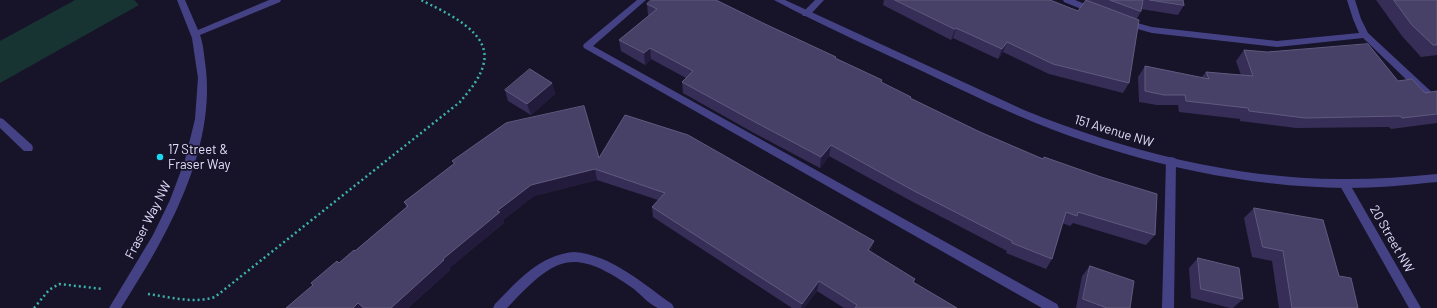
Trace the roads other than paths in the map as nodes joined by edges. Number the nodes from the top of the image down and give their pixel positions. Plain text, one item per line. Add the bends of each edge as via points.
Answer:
1 (181, 0) edge
2 (277, 0) edge
3 (642, 0) edge
4 (778, 0) edge
5 (820, 0) edge
6 (1067, 0) edge
7 (1351, 0) edge
8 (806, 14) junction
9 (1103, 14) edge
10 (1118, 20) edge
11 (195, 34) junction
12 (1365, 35) junction
13 (1437, 103) edge
14 (0, 122) edge
15 (28, 148) dead end
16 (1170, 161) junction
17 (1437, 178) edge
18 (1344, 184) junction
19 (114, 308) edge
20 (499, 308) edge
21 (668, 308) edge
22 (1053, 308) edge
23 (1168, 308) edge
24 (1415, 308) edge

1 - 11 street, Fraser Way NW via 187,9
2 - 11 street
3 - 22 street via 587,46
4 - 8 street, 151 Avenue NW
5 - 8 street
6 - 9 street
7 - 12 street
8 - 16 street, 151 Avenue NW via 1038,119 1080,135
10 - 12 street via 1152,30 1277,44
11 - 19 street, Fraser Way NW via 203,85 201,119 190,161 174,204 157,238
12 - 13 street
14 - 15 street
16 - 18 street, 151 Avenue NW via 1251,177
16 - 23 street
17 - 18 street, 151 Avenue NW
18 - 24 street, 20 Street NW
20 - 21 street via 541,268 557,260 577,256 596,261 613,270

